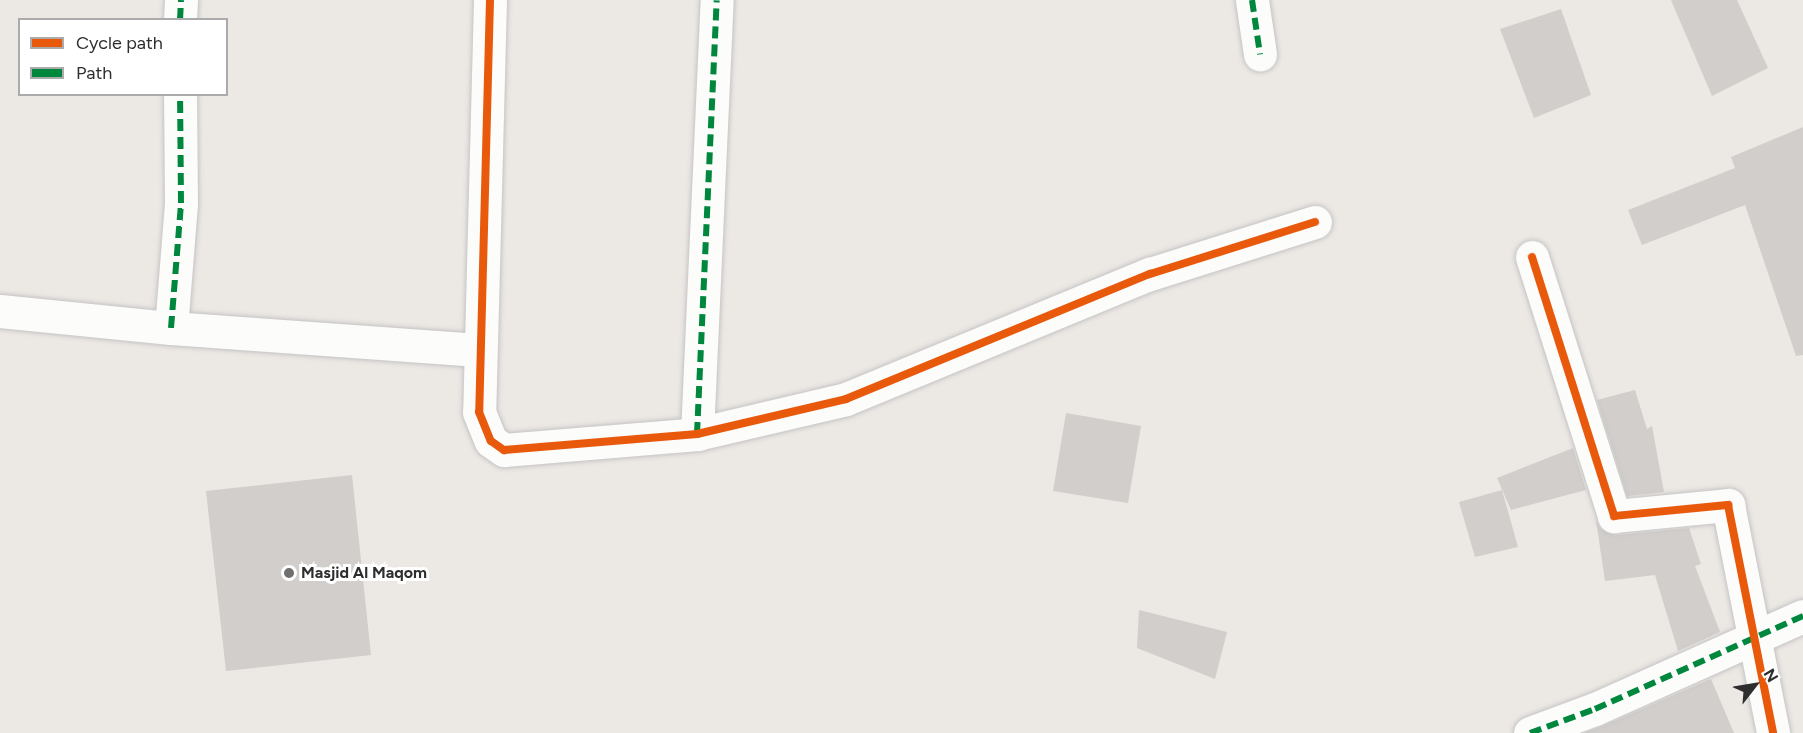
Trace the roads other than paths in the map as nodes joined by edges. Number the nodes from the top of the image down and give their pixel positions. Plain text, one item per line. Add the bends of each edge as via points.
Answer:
1 (181, 0) edge
2 (490, 0) edge
3 (717, 0) edge
4 (1252, 0) edge
5 (180, 18) edge
6 (1260, 54) dead end
7 (180, 96) edge
8 (1315, 222) dead end
9 (1532, 257) dead end
10 (0, 311) edge
11 (171, 328) junction
12 (478, 350) junction
13 (697, 434) junction
14 (1803, 616) edge
15 (1756, 637) junction
16 (1530, 733) edge
17 (1773, 733) edge

1 - 5 street
2 - 12 street
3 - 13 street
4 - 6 street
7 - 11 street via 181,203
8 - 13 street via 1150,274 846,399
9 - 15 street via 1614,516 1728,505
10 - 11 street
11 - 12 street
12 - 13 street via 479,412 491,441 504,450
14 - 15 street
15 - 16 street via 1595,709
15 - 17 street

